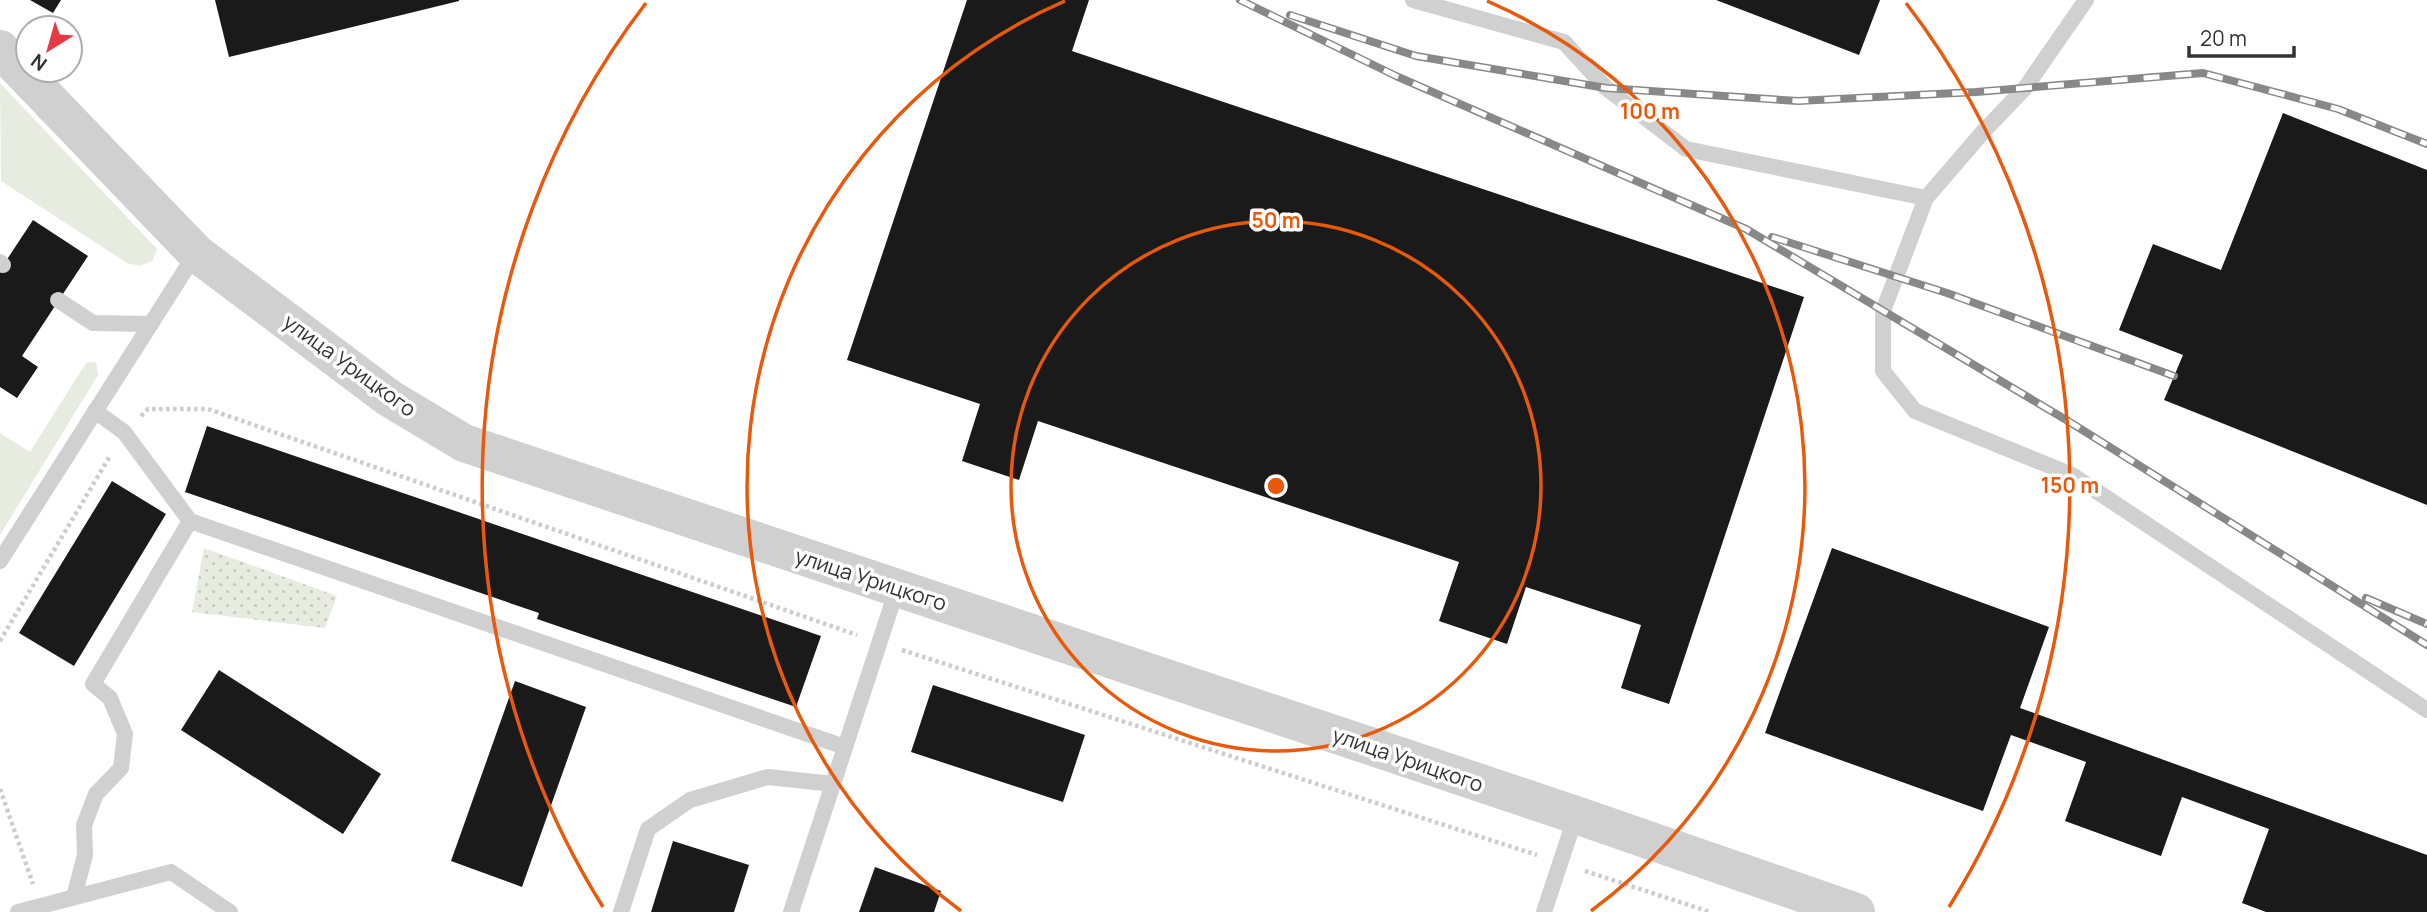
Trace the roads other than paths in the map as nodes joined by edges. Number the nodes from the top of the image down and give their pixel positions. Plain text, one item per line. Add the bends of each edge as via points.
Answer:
1 (1413, 0) edge
2 (2086, 0) edge
3 (0, 49) edge
4 (1926, 198) junction
5 (196, 253) junction
6 (58, 300) dead end
7 (151, 324) junction
8 (96, 411) junction
9 (190, 521) junction
10 (0, 561) edge
11 (897, 589) junction
12 (2427, 710) edge
13 (845, 747) junction
14 (833, 784) junction
15 (1576, 815) junction
16 (74, 897) junction
17 (18, 912) edge
18 (230, 912) edge
19 (621, 912) edge
20 (791, 912) edge
21 (1544, 912) edge
22 (1856, 912) edge

1 - 4 lane via 1564,42 1606,88 1686,149
2 - 4 lane via 2025,88
3 - 5 street, улица Урицкого
4 - 12 lane via 1883,310 1882,371 1915,411 2072,475
5 - 7 lane
5 - 11 street, улица Урицкого via 389,398 464,443
6 - 7 lane via 93,323
7 - 8 lane
8 - 9 lane via 124,432
8 - 10 lane
9 - 13 lane
9 - 16 lane via 93,684 110,698 125,734 121,768 96,794 84,825 85,855
11 - 13 lane
11 - 15 street, улица Урицкого
13 - 14 lane
14 - 19 lane via 768,777 690,800 648,829
14 - 20 lane
15 - 21 lane
15 - 22 street, улица Урицкого
16 - 17 lane
16 - 18 lane via 171,872

